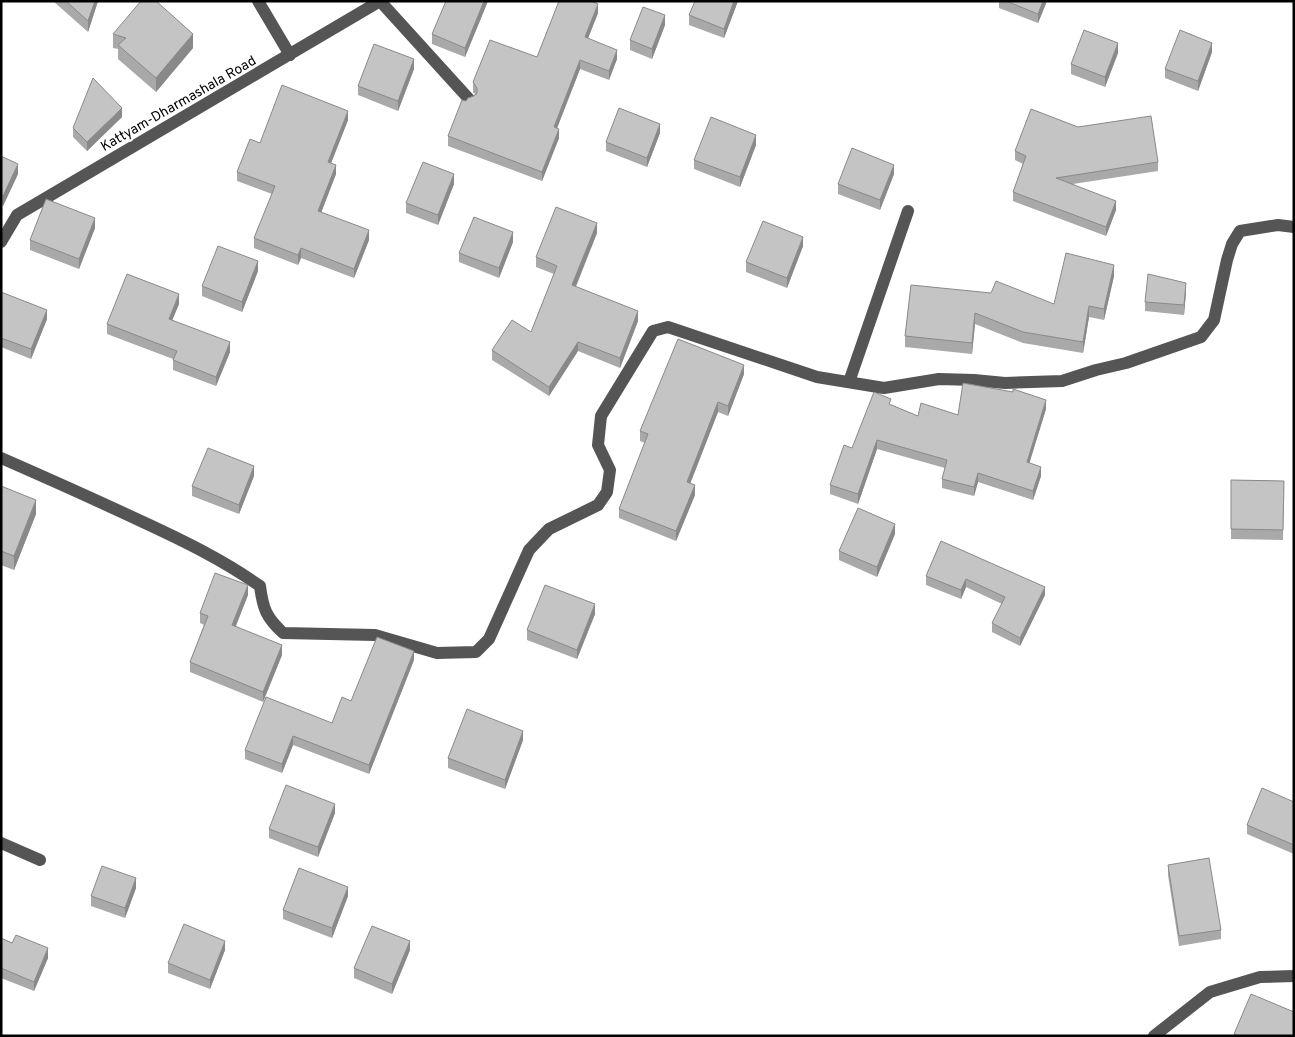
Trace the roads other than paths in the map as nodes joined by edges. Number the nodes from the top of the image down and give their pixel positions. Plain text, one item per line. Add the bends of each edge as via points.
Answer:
1 (258, 1) edge
2 (380, 1) edge
3 (290, 55) junction
4 (469, 99) edge
5 (908, 211) dead end
6 (1294, 228) edge
7 (1, 242) edge
8 (849, 382) junction
9 (1, 458) edge
10 (1, 843) edge
11 (40, 860) dead end
12 (1294, 976) edge
13 (1154, 1036) edge

1 - 3 street
2 - 3 street, Kattyam-Dharmashala Road
2 - 4 street
3 - 7 street, Kattyam-Dharmashala Road via 17,215
5 - 8 street
6 - 8 street via 1278,225 1240,231 1227,260 1214,320 1201,337 1173,348 1062,381 1005,383 939,379 884,388
8 - 9 street via 817,377 668,327 653,331 601,416 598,445 610,470 607,492 598,505 549,528 529,550 489,639 476,652 437,653 375,635 283,633 270,620 262,603 260,586 242,574 176,538
10 - 11 street
12 - 13 street via 1260,977 1210,992

